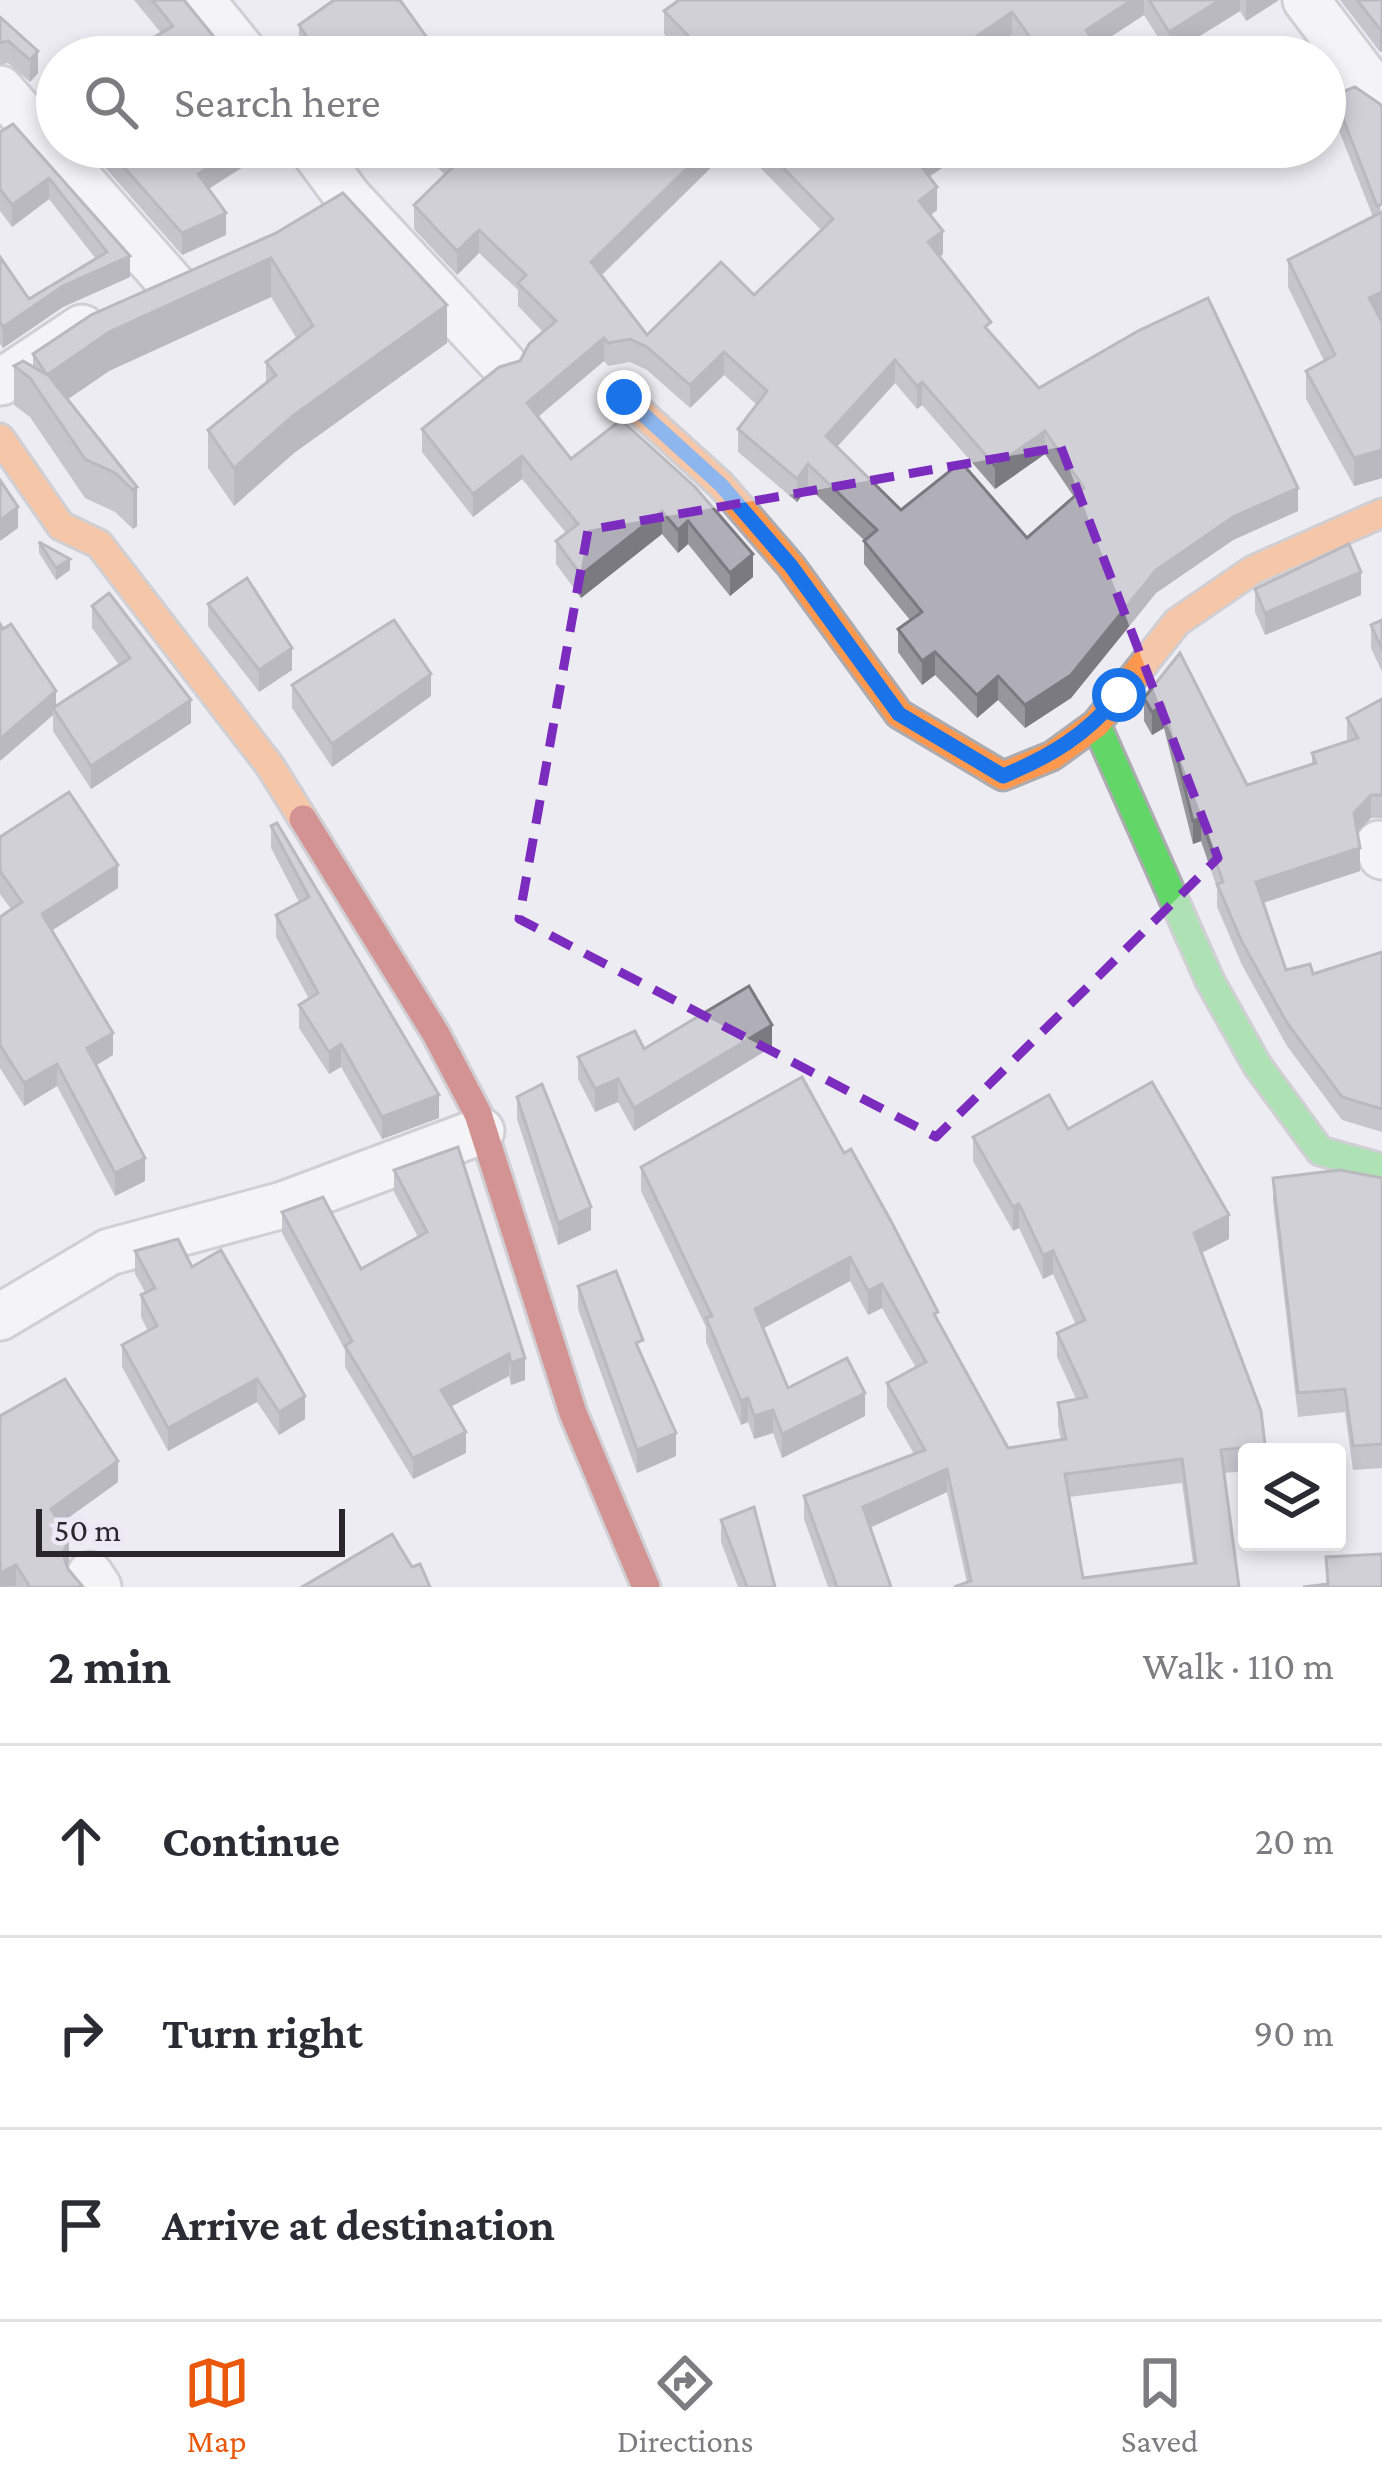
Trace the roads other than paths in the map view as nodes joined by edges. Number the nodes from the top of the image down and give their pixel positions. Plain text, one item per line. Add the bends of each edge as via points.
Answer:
1 (201, 0) edge
2 (1306, 0) edge
3 (230, 36) edge
4 (1333, 36) edge
5 (1346, 53) edge
6 (0, 89) edge
7 (1382, 100) edge
8 (36, 135) edge
9 (61, 168) edge
10 (318, 168) edge
11 (503, 364) edge
12 (0, 383) edge
13 (624, 397) dead end
14 (0, 438) edge
15 (1382, 513) edge
16 (1096, 724) junction
17 (481, 1131) junction
18 (1382, 1168) edge
19 (0, 1317) edge
20 (646, 1587) edge

1 - 3 street
2 - 4 street
5 - 7 street
6 - 8 street
9 - 12 street via 159,294 78,330
10 - 11 street via 332,207
13 - 16 street via 721,485 899,714 1003,776 1052,756
14 - 17 street via 61,526 99,544 269,766 436,1034
15 - 16 street via 1253,570 1177,622
16 - 18 street via 1210,981 1257,1065 1320,1151
17 - 19 street via 283,1205 109,1252
17 - 20 street via 573,1413

